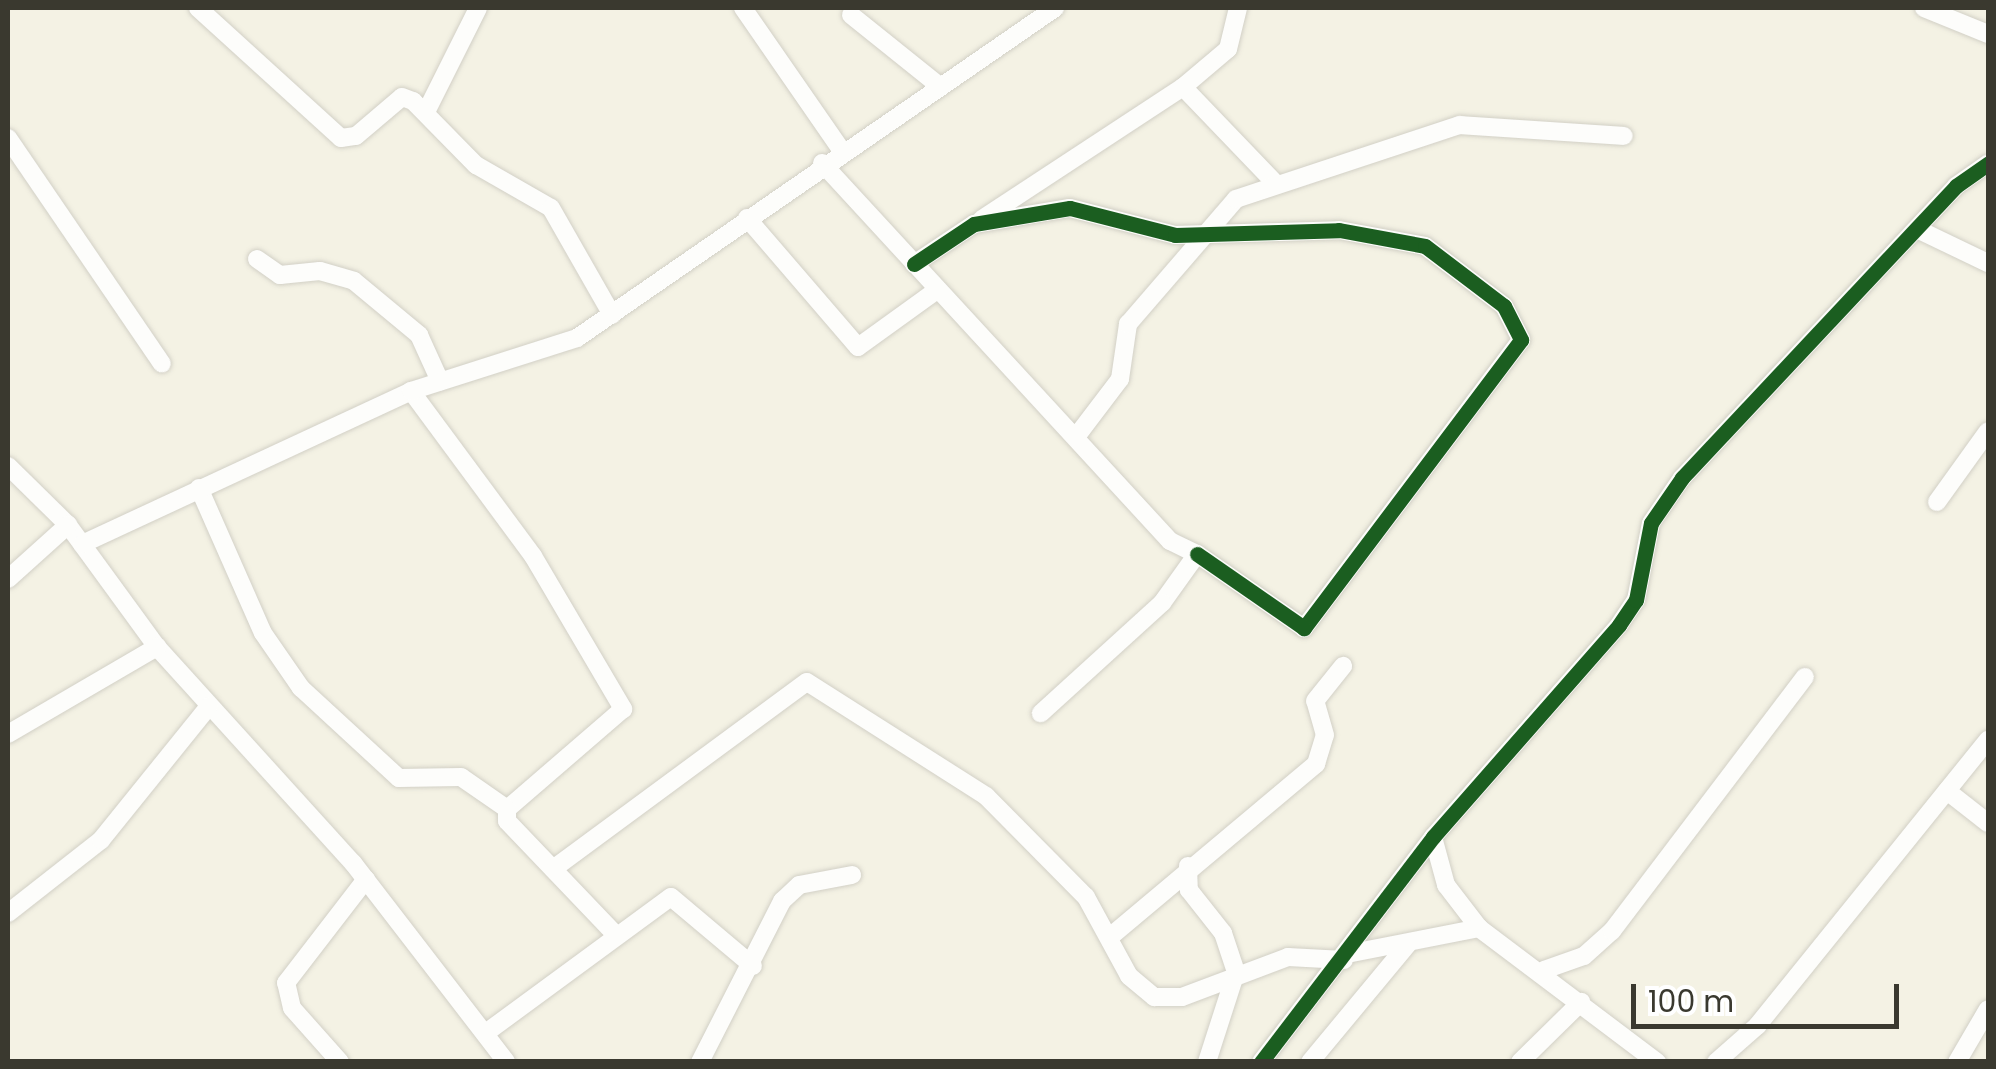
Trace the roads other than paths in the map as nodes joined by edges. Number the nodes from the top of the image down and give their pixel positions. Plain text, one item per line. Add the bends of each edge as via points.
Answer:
1 (198, 8) edge
2 (478, 8) edge
3 (743, 8) edge
4 (1054, 8) edge
5 (1238, 8) edge
6 (1924, 8) edge
7 (851, 14) dead end
8 (1988, 34) edge
9 (1183, 86) junction
10 (941, 87) junction
11 (426, 112) junction
12 (1624, 136) dead end
13 (8, 138) edge
14 (842, 151) junction
15 (822, 163) junction
16 (1988, 164) edge
17 (1273, 181) junction
18 (747, 218) junction
19 (974, 224) junction
20 (1917, 229) junction
21 (1205, 234) junction
22 (257, 259) dead end
23 (1988, 263) edge
24 (914, 264) junction
25 (937, 290) junction
26 (612, 316) junction
27 (162, 364) dead end
28 (440, 380) junction
29 (411, 391) junction
30 (1988, 430) edge
31 (1079, 433) junction
32 (8, 466) edge
33 (199, 488) junction
34 (1937, 502) dead end
35 (68, 524) junction
36 (82, 544) junction
37 (1196, 554) junction
38 (8, 579) edge
39 (157, 648) junction
40 (1342, 666) dead end
41 (1805, 677) dead end
42 (210, 706) junction
43 (1042, 713) dead end
44 (8, 734) edge
45 (1988, 740) edge
46 (1947, 791) junction
47 (507, 809) junction
48 (1988, 822) edge
49 (1433, 838) junction
50 (1188, 866) junction
51 (553, 870) junction
52 (852, 875) dead end
53 (366, 879) junction
54 (8, 913) edge
55 (1479, 928) junction
56 (616, 936) junction
57 (1111, 936) junction
58 (1408, 944) junction
59 (1345, 957) junction
60 (752, 966) junction
61 (1544, 970) junction
62 (1236, 972) junction
63 (1582, 1002) junction
64 (1988, 1009) edge
65 (487, 1032) junction
66 (340, 1062) edge
67 (506, 1062) edge
68 (700, 1062) edge
69 (1207, 1062) edge
70 (1261, 1062) edge
71 (1310, 1062) edge
72 (1520, 1062) edge
73 (1657, 1062) edge
74 (1716, 1062) edge
75 (1956, 1062) edge

1 - 11 street via 340,138 356,136 402,97
2 - 11 street
3 - 14 street
4 - 10 street
5 - 9 street via 1228,50
6 - 8 street
7 - 10 street
9 - 17 street
9 - 19 street
10 - 14 street
11 - 26 street via 476,164 551,208
12 - 17 street via 1460,124
13 - 27 street
14 - 15 street
15 - 18 street
15 - 24 street
16 - 20 street
17 - 21 street via 1236,199
18 - 25 street via 858,347
18 - 26 street
19 - 21 street via 1070,208
19 - 24 street
20 - 23 street
20 - 49 street via 1671,491 1651,523 1636,600 1619,625
21 - 31 street via 1128,324 1120,379
21 - 37 street via 1339,230 1425,246 1504,306 1522,340 1304,628
22 - 28 street via 280,275 320,271 354,282 419,335
24 - 25 street
25 - 31 street
26 - 28 street via 545,352
28 - 29 street
29 - 33 street
29 - 47 street via 533,556 623,709 600,738
30 - 34 street
31 - 37 street via 1170,541
32 - 35 street
33 - 36 street
33 - 47 street via 263,633 301,688 399,778 461,777
35 - 36 street
35 - 38 street
36 - 39 street
37 - 43 street via 1162,603
39 - 42 street
39 - 44 street
40 - 50 street via 1315,702 1325,743 1316,764
41 - 61 street via 1612,931 1584,956
42 - 53 street
42 - 54 street via 166,749 101,840
45 - 46 street
46 - 48 street
46 - 74 street via 1756,1026
47 - 51 street via 507,821
49 - 55 street via 1446,885
49 - 59 street
50 - 57 street
50 - 62 street via 1188,890 1224,933
51 - 56 street
51 - 57 street via 807,682 986,796 1086,897
52 - 60 street via 799,885 782,901
53 - 65 street
53 - 66 street via 286,984 292,1008
55 - 58 street
55 - 61 street
56 - 60 street via 676,898
56 - 65 street
57 - 62 street via 1130,976 1154,997 1182,996
58 - 59 street
58 - 71 street
59 - 62 street via 1288,957
59 - 70 street
60 - 68 street
61 - 63 street
62 - 69 street
63 - 72 street
63 - 73 street
64 - 75 street
65 - 67 street

